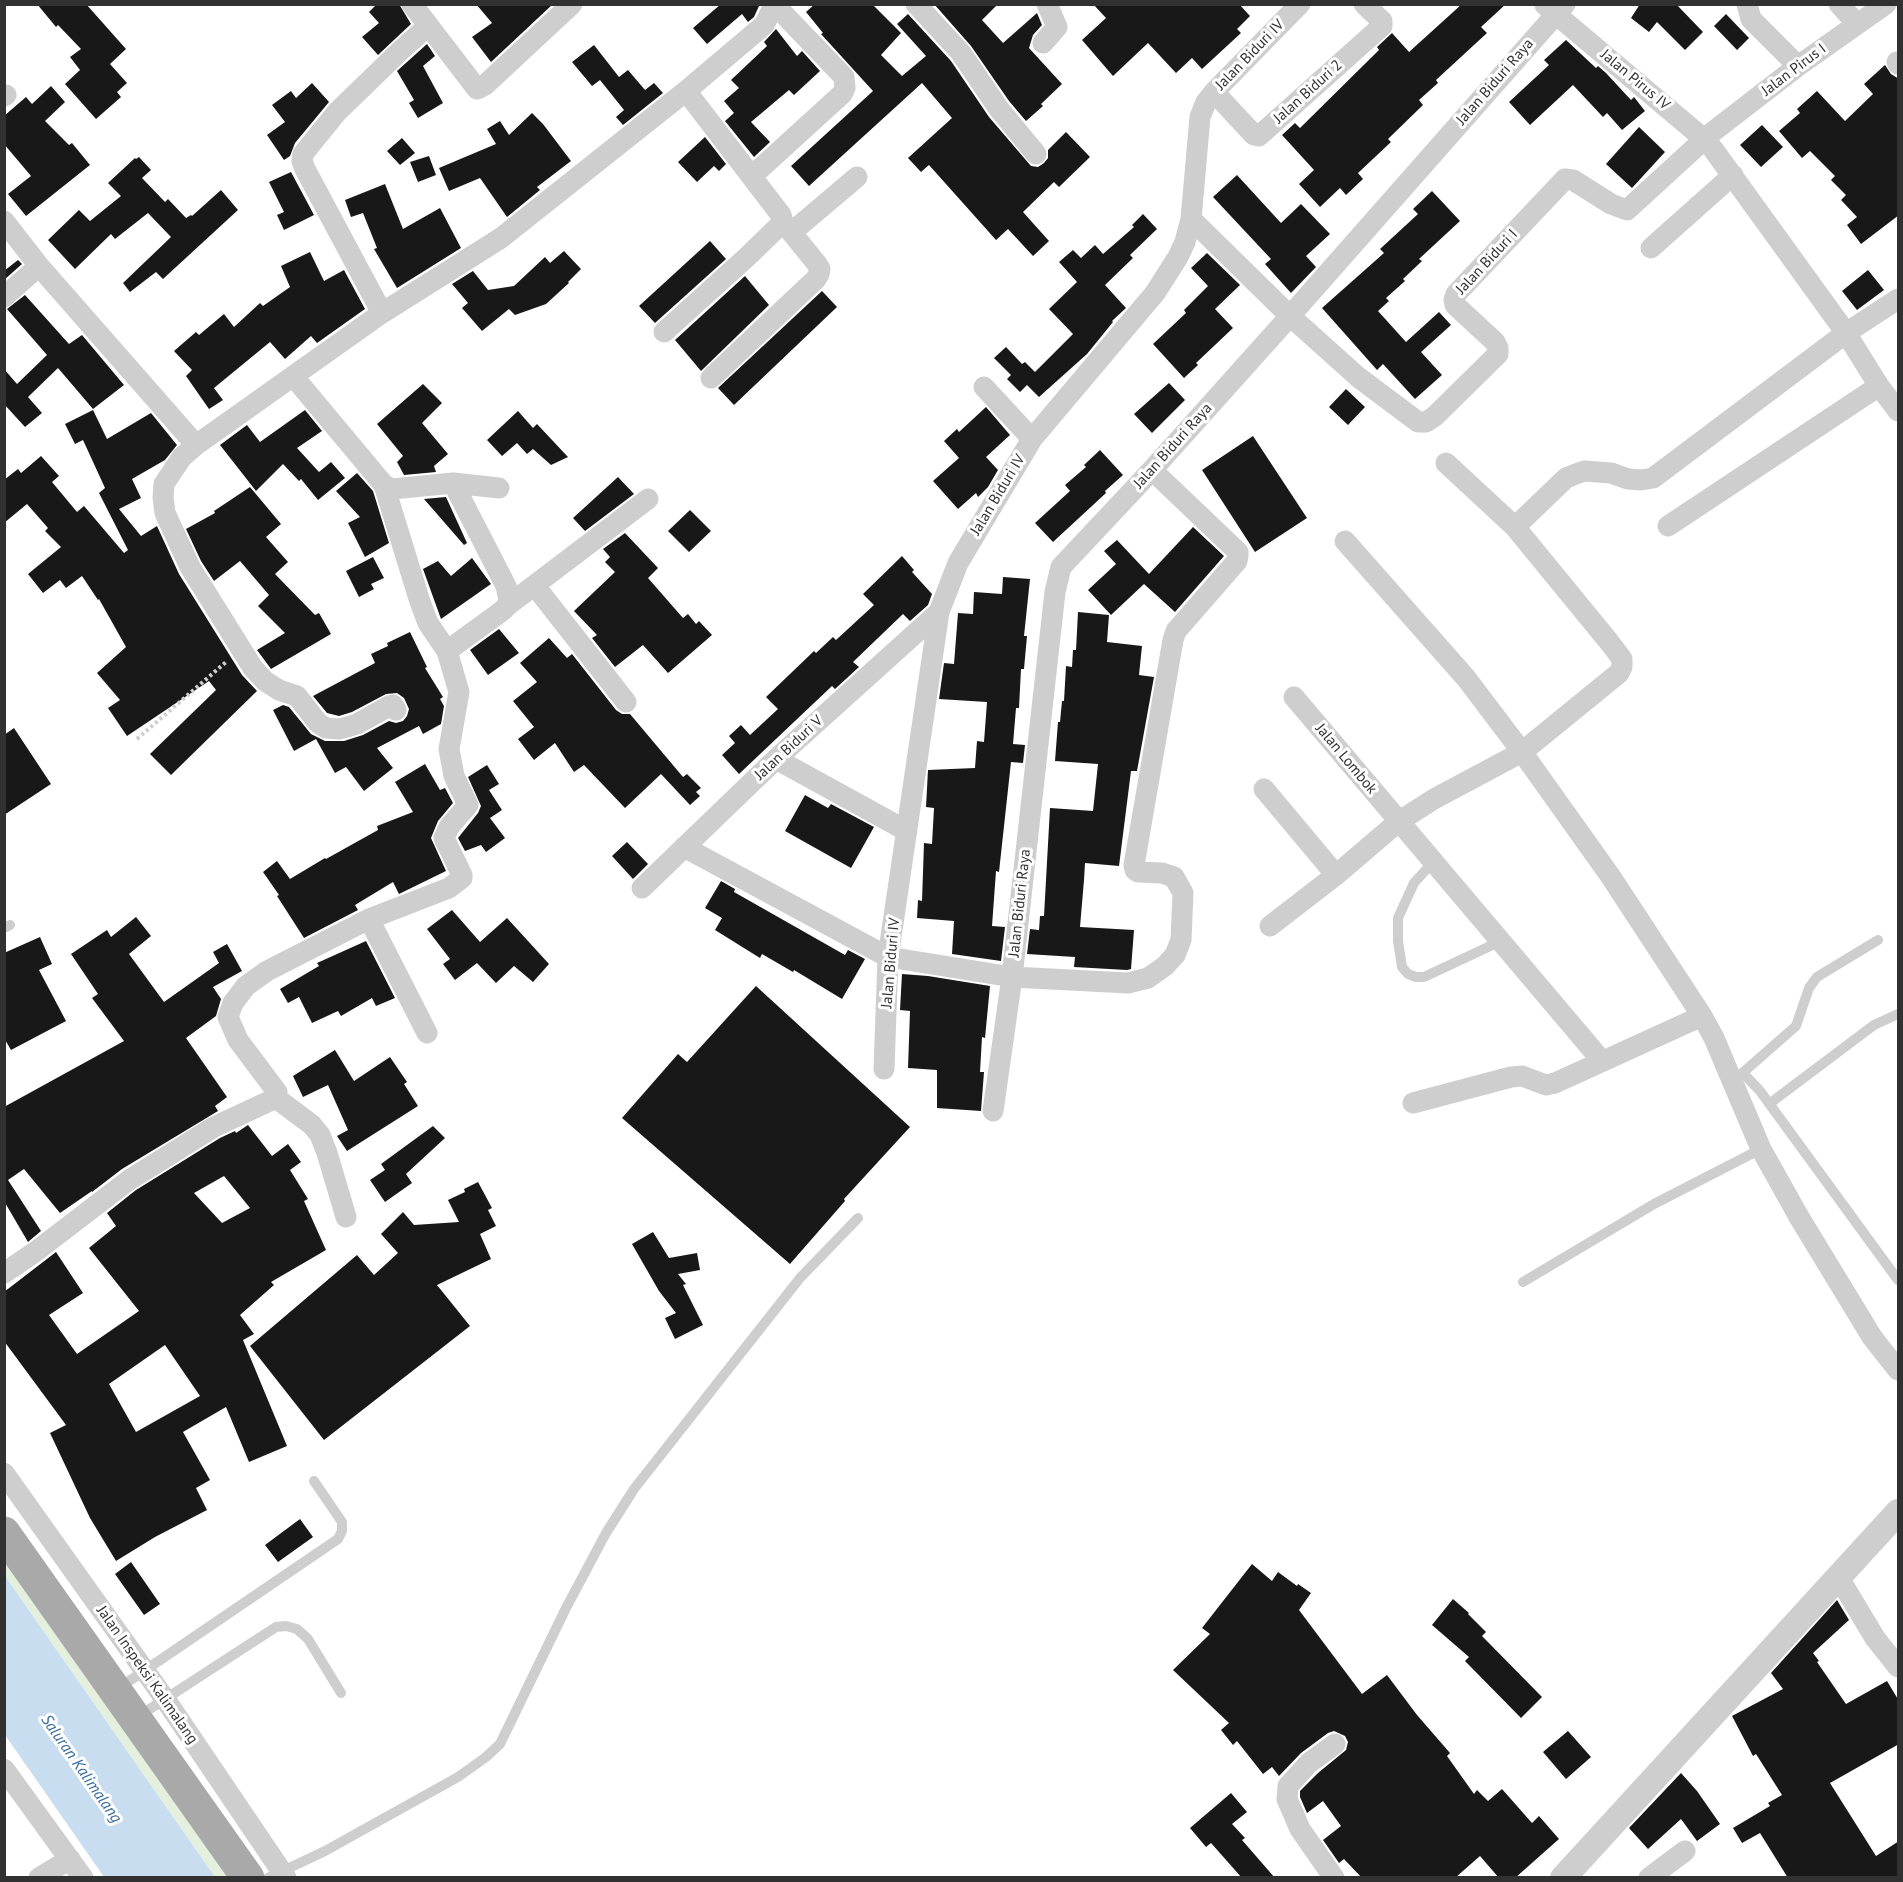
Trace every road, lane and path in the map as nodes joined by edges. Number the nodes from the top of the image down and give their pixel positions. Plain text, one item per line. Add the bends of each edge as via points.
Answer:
1 (412, 4) edge
2 (572, 4) edge
3 (916, 4) edge
4 (1047, 4) edge
5 (1300, 4) edge
6 (1364, 4) edge
7 (1747, 4) edge
8 (1839, 4) edge
9 (1886, 4) edge
10 (775, 5) edge
11 (1555, 7) edge
12 (1857, 24) junction
13 (428, 26) junction
14 (1043, 43) dead end
15 (1798, 66) junction
16 (686, 91) junction
17 (1214, 92) junction
18 (1036, 154) dead end
19 (1719, 156) junction
20 (752, 176) junction
21 (857, 177) dead end
22 (1191, 219) junction
23 (4, 221) edge
24 (787, 227) junction
25 (1651, 248) dead end
26 (39, 266) junction
27 (4, 297) edge
28 (1899, 299) edge
29 (382, 313) junction
30 (1290, 316) junction
31 (664, 332) dead end
32 (1846, 333) junction
33 (293, 376) junction
34 (711, 378) dead end
35 (1879, 386) junction
36 (984, 387) dead end
37 (1899, 411) edge
38 (1032, 439) junction
39 (196, 446) junction
40 (1446, 463) dead end
41 (1152, 470) junction
42 (453, 483) junction
43 (384, 485) junction
44 (499, 488) dead end
45 (648, 499) dead end
46 (1668, 526) dead end
47 (1515, 527) junction
48 (1346, 542) dead end
49 (535, 586) junction
50 (507, 606) junction
51 (939, 612) junction
52 (241, 649) junction
53 (447, 651) junction
54 (1294, 697) dead end
55 (626, 702) dead end
56 (396, 710) dead end
57 (137, 739) dead end
58 (1522, 752) junction
59 (776, 759) junction
60 (1264, 789) dead end
61 (1398, 822) junction
62 (907, 831) junction
63 (684, 847) junction
64 (1433, 862) junction
65 (1336, 875) junction
66 (642, 888) dead end
67 (369, 919) junction
68 (1270, 926) dead end
69 (1878, 940) dead end
70 (1502, 941) junction
71 (888, 957) junction
72 (1012, 977) junction
73 (1899, 1014) edge
74 (1702, 1016) junction
75 (427, 1034) dead end
76 (1602, 1061) junction
77 (884, 1069) dead end
78 (1737, 1077) junction
79 (276, 1098) junction
80 (1413, 1103) dead end
81 (1769, 1104) junction
82 (993, 1111) dead end
83 (1761, 1149) junction
84 (346, 1217) dead end
85 (858, 1218) dead end
86 (4, 1273) edge
87 (1899, 1280) edge
88 (1523, 1282) dead end
89 (1899, 1370) edge
90 (4, 1473) edge
91 (314, 1481) dead end
92 (1899, 1512) edge
93 (4, 1533) edge
94 (1839, 1578) junction
95 (1899, 1667) edge
96 (144, 1670) junction
97 (116, 1690) junction
98 (341, 1694) dead end
99 (165, 1699) junction
100 (135, 1718) junction
101 (1335, 1744) dead end
102 (4, 1769) edge
103 (1685, 1851) dead end
104 (70, 1859) junction
105 (279, 1875) edge
106 (39, 1878) edge
107 (83, 1878) edge
108 (248, 1878) edge
109 (1334, 1878) edge
110 (1563, 1878) edge
111 (1649, 1878) edge

1 - 13 street
2 - 13 street via 477,89
3 - 18 street via 961,53
4 - 14 street via 1057,27
5 - 17 street, Jalan Biduri IV
6 - 17 street, Jalan Biduri 2 via 1382,21 1382,26 1259,136
7 - 15 street via 1751,19
8 - 12 street
9 - 12 street, Jalan Pirus I
10 - 16 street via 764,25
10 - 20 street via 843,77 845,88
11 - 19 street, Jalan Pirus IV
11 - 30 street, Jalan Biduri Raya
12 - 15 street, Jalan Pirus I
13 - 29 street via 337,112 303,154 305,169
15 - 19 street, Jalan Pirus I
16 - 20 street
16 - 29 street via 501,238
17 - 22 street, Jalan Biduri IV via 1200,117
19 - 25 street
19 - 30 street, Jalan Biduri I via 1628,210 1565,179 1454,297 1455,304 1495,342 1498,354 1426,423 1418,422 1367,383
19 - 32 street, Jalan Pirus IV
20 - 24 street
21 - 24 street
22 - 30 street
22 - 38 street, Jalan Biduri IV via 1178,257 1155,293
23 - 26 street
24 - 31 street via 747,257
24 - 34 street via 820,269 816,279
26 - 27 street
26 - 39 street
28 - 32 street
29 - 33 street
30 - 41 street, Jalan Biduri Raya
32 - 35 street, Jalan Pirus IV
32 - 47 street via 1653,478 1628,479 1584,471 1566,478
33 - 39 street
33 - 43 street
35 - 37 street, Jalan Pirus IV
35 - 46 street
36 - 38 street
38 - 51 street, Jalan Biduri IV via 958,563
39 - 52 street via 182,457 165,484 165,513 190,567
40 - 47 street
41 - 72 street, Jalan Biduri Raya via 1061,567
41 - 72 street via 1238,552 1237,561 1173,640 1134,865 1138,872 1174,877 1183,893 1181,940 1165,966 1148,978 1128,983
42 - 43 street via 392,489
42 - 44 street
42 - 50 street via 506,586
43 - 53 street via 420,602 428,623
45 - 49 street
47 - 58 street via 1622,659 1619,673
48 - 58 street via 1466,678
49 - 50 street
49 - 55 street
50 - 53 street
51 - 59 street, Jalan Biduri V
51 - 62 street, Jalan Biduri IV
52 - 56 street via 265,681 297,696 326,728 357,724 389,706
52 - 57 path
53 - 67 street via 459,692 449,749 454,776 468,805 444,838 462,878 449,888
54 - 61 street, Jalan Lombok
58 - 61 street
58 - 74 street via 1611,877
59 - 62 street
59 - 63 street, Jalan Biduri V
60 - 65 street
61 - 64 street, Jalan Lombok
61 - 65 street
62 - 71 street, Jalan Biduri IV
63 - 66 street, Jalan Biduri V
63 - 71 street
64 - 70 street, Jalan Lombok
64 - 70 lane via 1414,883 1398,918 1402,967 1408,974 1424,977
65 - 68 street
67 - 75 street
67 - 79 street via 267,971 246,986 229,1010 238,1040 277,1092
69 - 78 lane via 1817,977 1809,988 1796,1026
70 - 76 street, Jalan Lombok
71 - 72 street
71 - 77 street, Jalan Biduri IV
72 - 82 street, Jalan Biduri Raya
73 - 81 lane via 1874,1025
74 - 76 street
74 - 78 street
76 - 80 street via 1555,1083 1546,1085 1522,1076 1511,1077
78 - 81 lane
78 - 83 street
79 - 84 street via 320,1135
79 - 86 street via 214,1127 129,1180
81 - 87 lane
83 - 88 lane via 1654,1204
83 - 89 street via 1872,1337
85 - 105 lane via 794,1287 634,1489 566,1608 501,1744 458,1777
90 - 96 street, Jalan Inspeksi Kalimalang
91 - 96 lane via 342,1522 338,1539
92 - 94 street
93 - 97 main road
94 - 95 street via 1875,1638
94 - 110 street
96 - 97 lane
96 - 99 street, Jalan Inspeksi Kalimalang
97 - 100 main road
98 - 99 lane via 308,1639 297,1629 286,1626 276,1627
99 - 100 lane
99 - 105 street, Jalan Inspeksi Kalimalang
100 - 108 main road
101 - 109 street via 1309,1763 1288,1786 1287,1799 1300,1829
102 - 104 street
103 - 111 street
104 - 106 street
104 - 107 street

